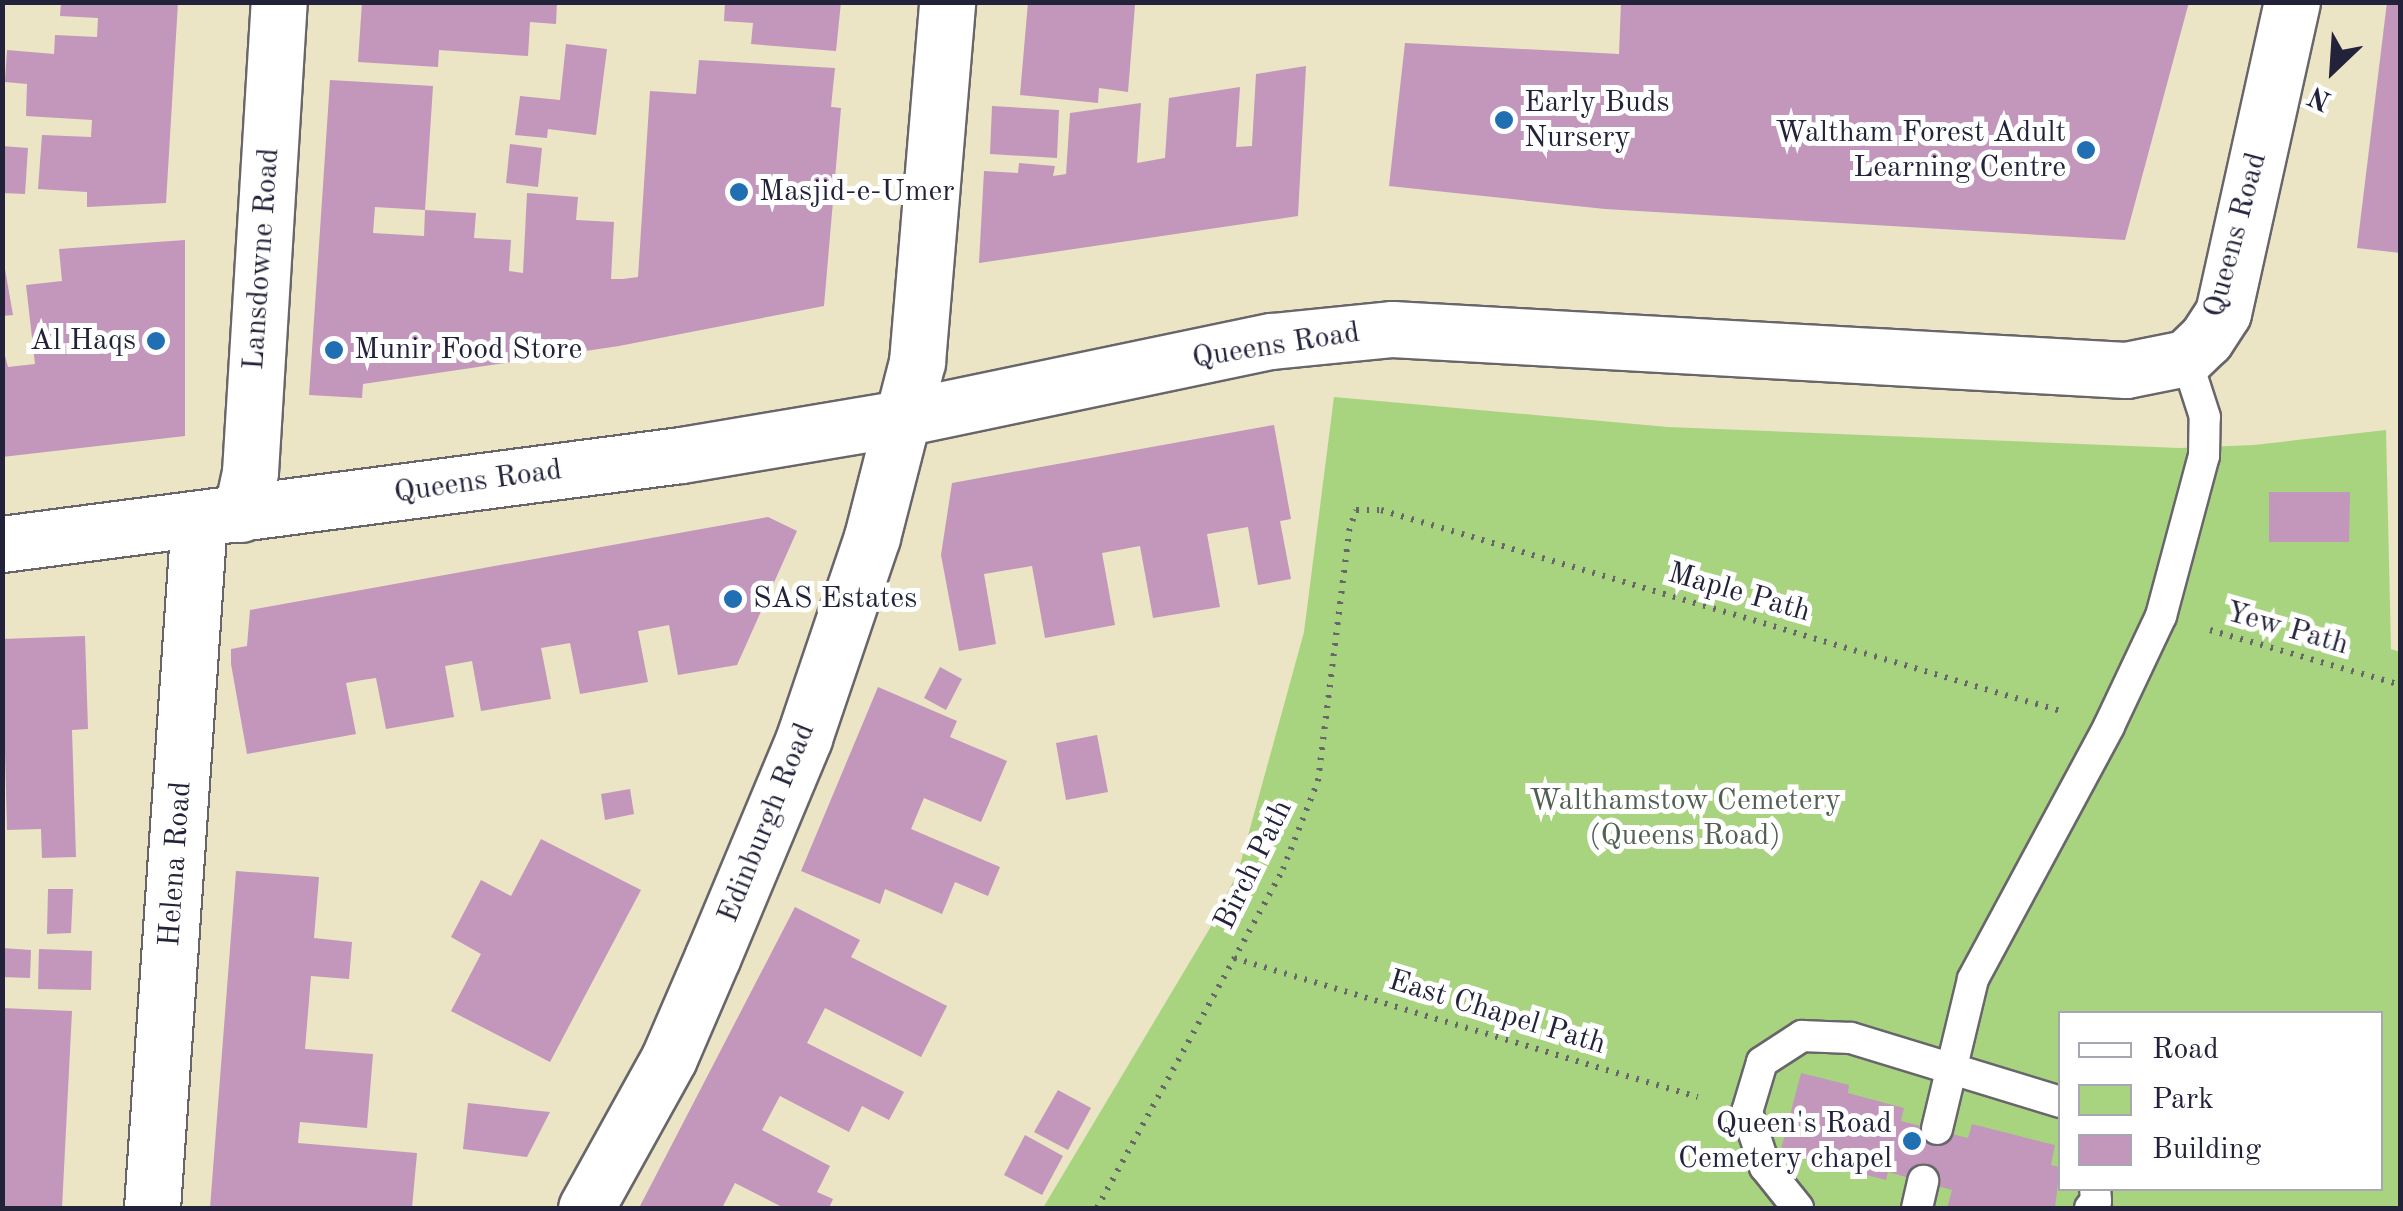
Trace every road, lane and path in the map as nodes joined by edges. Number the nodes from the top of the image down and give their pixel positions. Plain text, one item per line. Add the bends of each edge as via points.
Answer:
1 (278, 2) edge
2 (947, 2) edge
3 (2292, 2) edge
4 (2186, 358) junction
5 (902, 418) junction
6 (1356, 510) joint
7 (220, 517) junction
8 (2, 544) edge
9 (2161, 616) junction
10 (2400, 686) edge
11 (2109, 726) junction
12 (1234, 958) junction
13 (1950, 1067) junction
14 (2058, 1101) edge
15 (1747, 1112) junction
16 (1937, 1130) dead end
17 (152, 1208) edge
18 (586, 1208) edge
19 (1097, 1208) edge
20 (1798, 1208) edge

1 - 7 street, Lansdowne Road via 250,472
2 - 5 street, Edinburgh Road via 916,362
3 - 4 street, Queens Road via 2223,313
4 - 5 street, Queens Road via 2126,370 1392,330 1272,341
4 - 9 lane via 2206,417 2204,456
5 - 7 street, Queens Road
5 - 18 street, Edinburgh Road via 872,538 804,738 669,1058
6 - 11 path, Maple Path via 1400,516
6 - 12 path, Birch Path via 1318,782 1284,869
7 - 8 street, Queens Road
7 - 17 street, Helena Road
9 - 10 path, Yew Path
9 - 11 lane
11 - 13 lane via 1973,979
12 - 15 path, East Chapel Path
12 - 19 path, Birch Path
13 - 14 lane
13 - 15 lane via 1851,1038 1802,1036 1762,1062
13 - 16 lane
15 - 20 lane via 1765,1167

